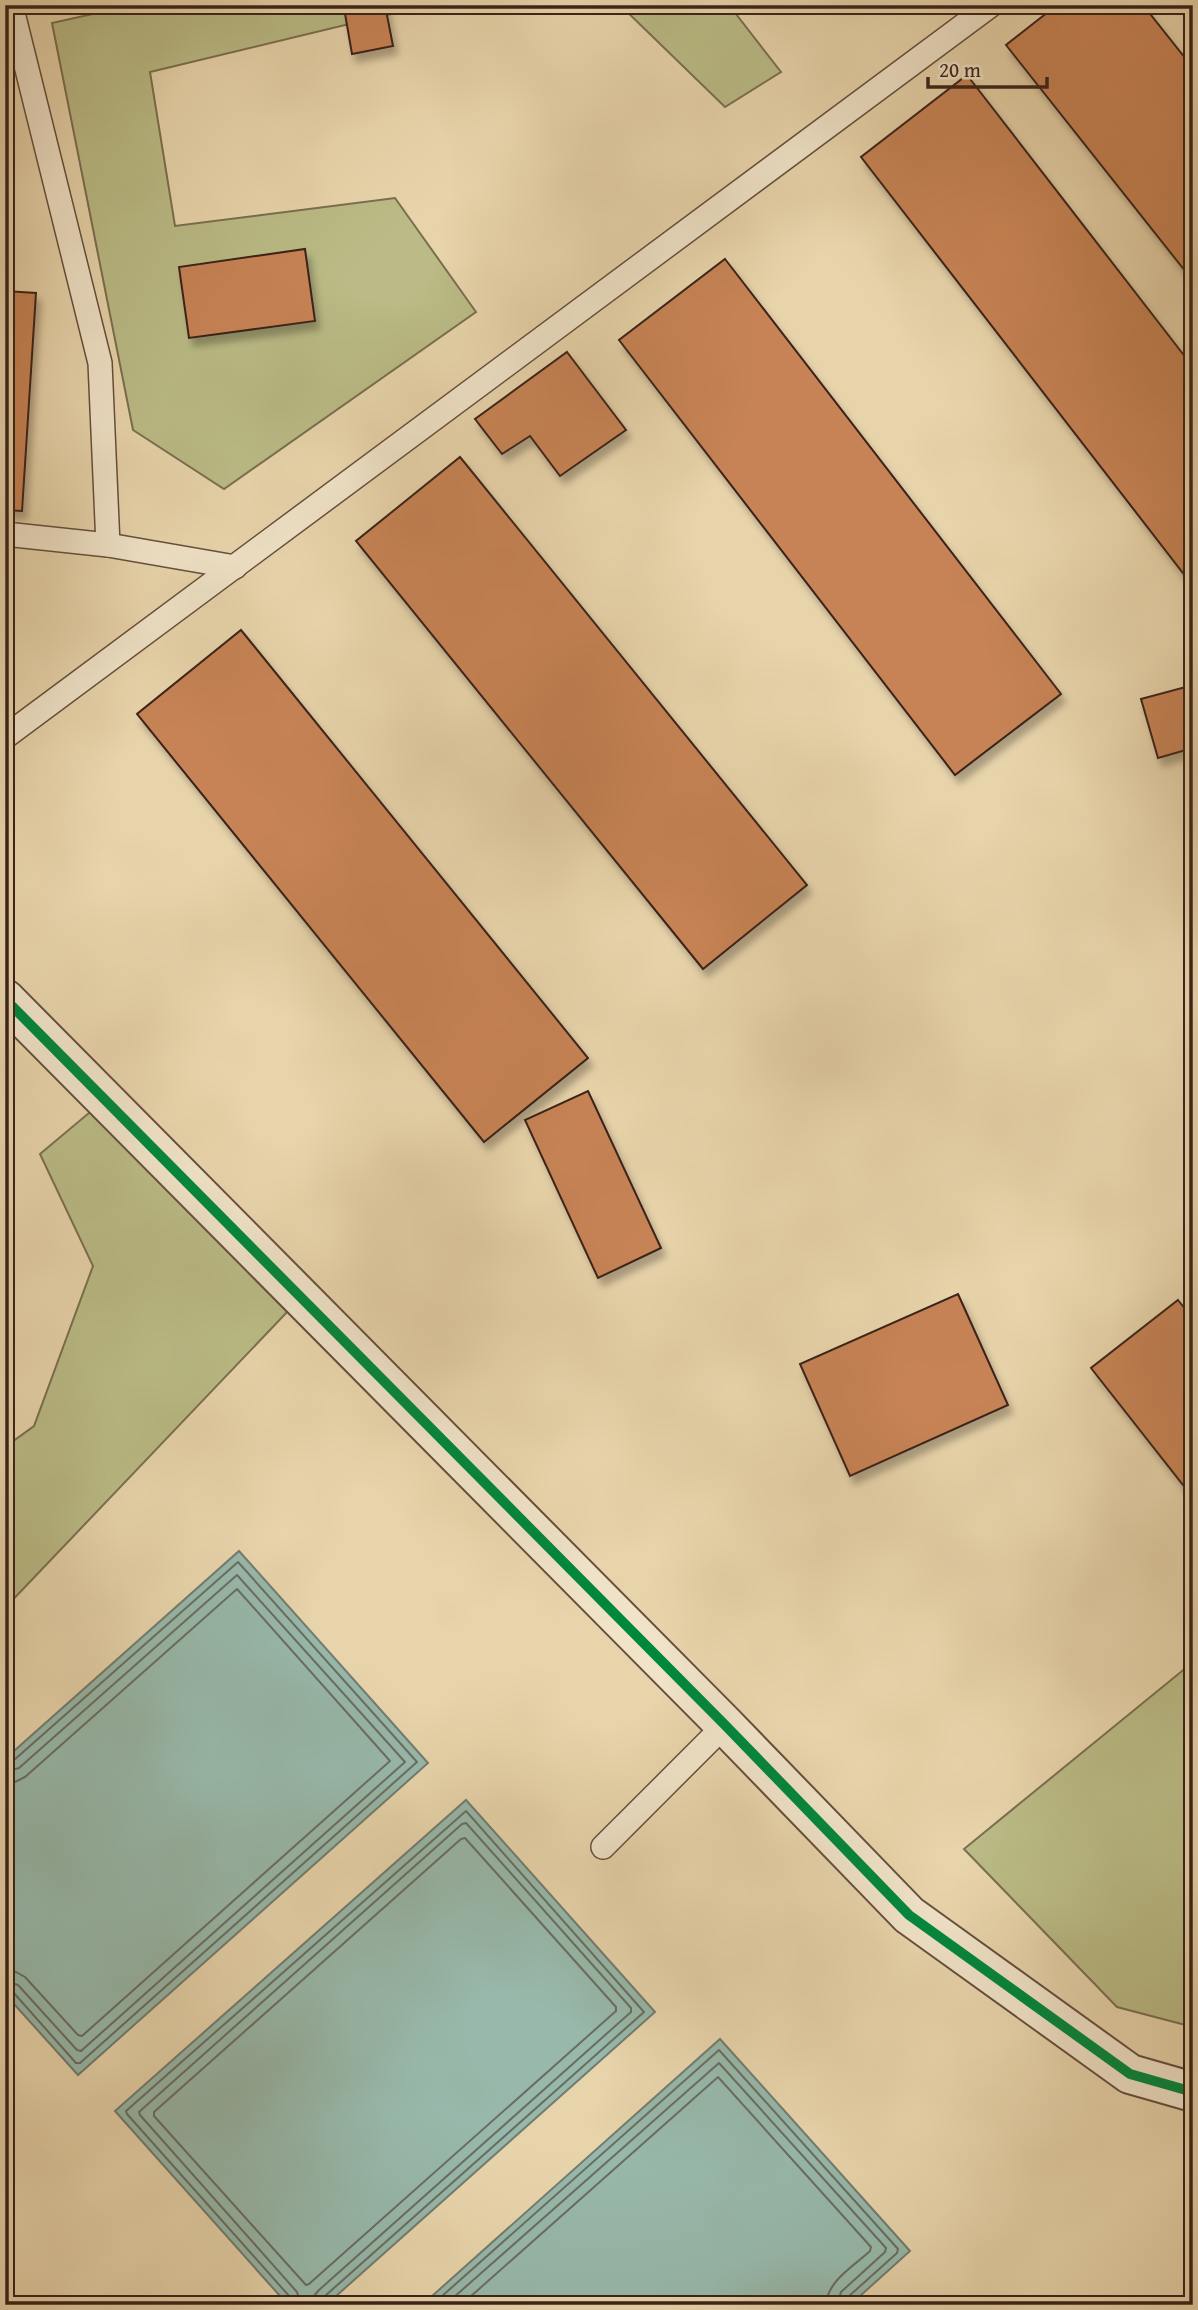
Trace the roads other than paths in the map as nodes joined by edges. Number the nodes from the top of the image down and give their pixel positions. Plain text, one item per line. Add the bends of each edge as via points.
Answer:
1 (11, 5) edge
2 (991, 5) edge
3 (5, 534) edge
4 (108, 545) junction
5 (234, 567) junction
6 (5, 737) edge
7 (5, 999) edge
8 (725, 1725) junction
9 (603, 1847) dead end
10 (1193, 2092) edge

1 - 4 lane via 100,363
2 - 5 lane
3 - 4 lane
4 - 5 lane
5 - 6 lane
7 - 8 street
8 - 9 lane
8 - 10 street via 909,1915 1130,2074

